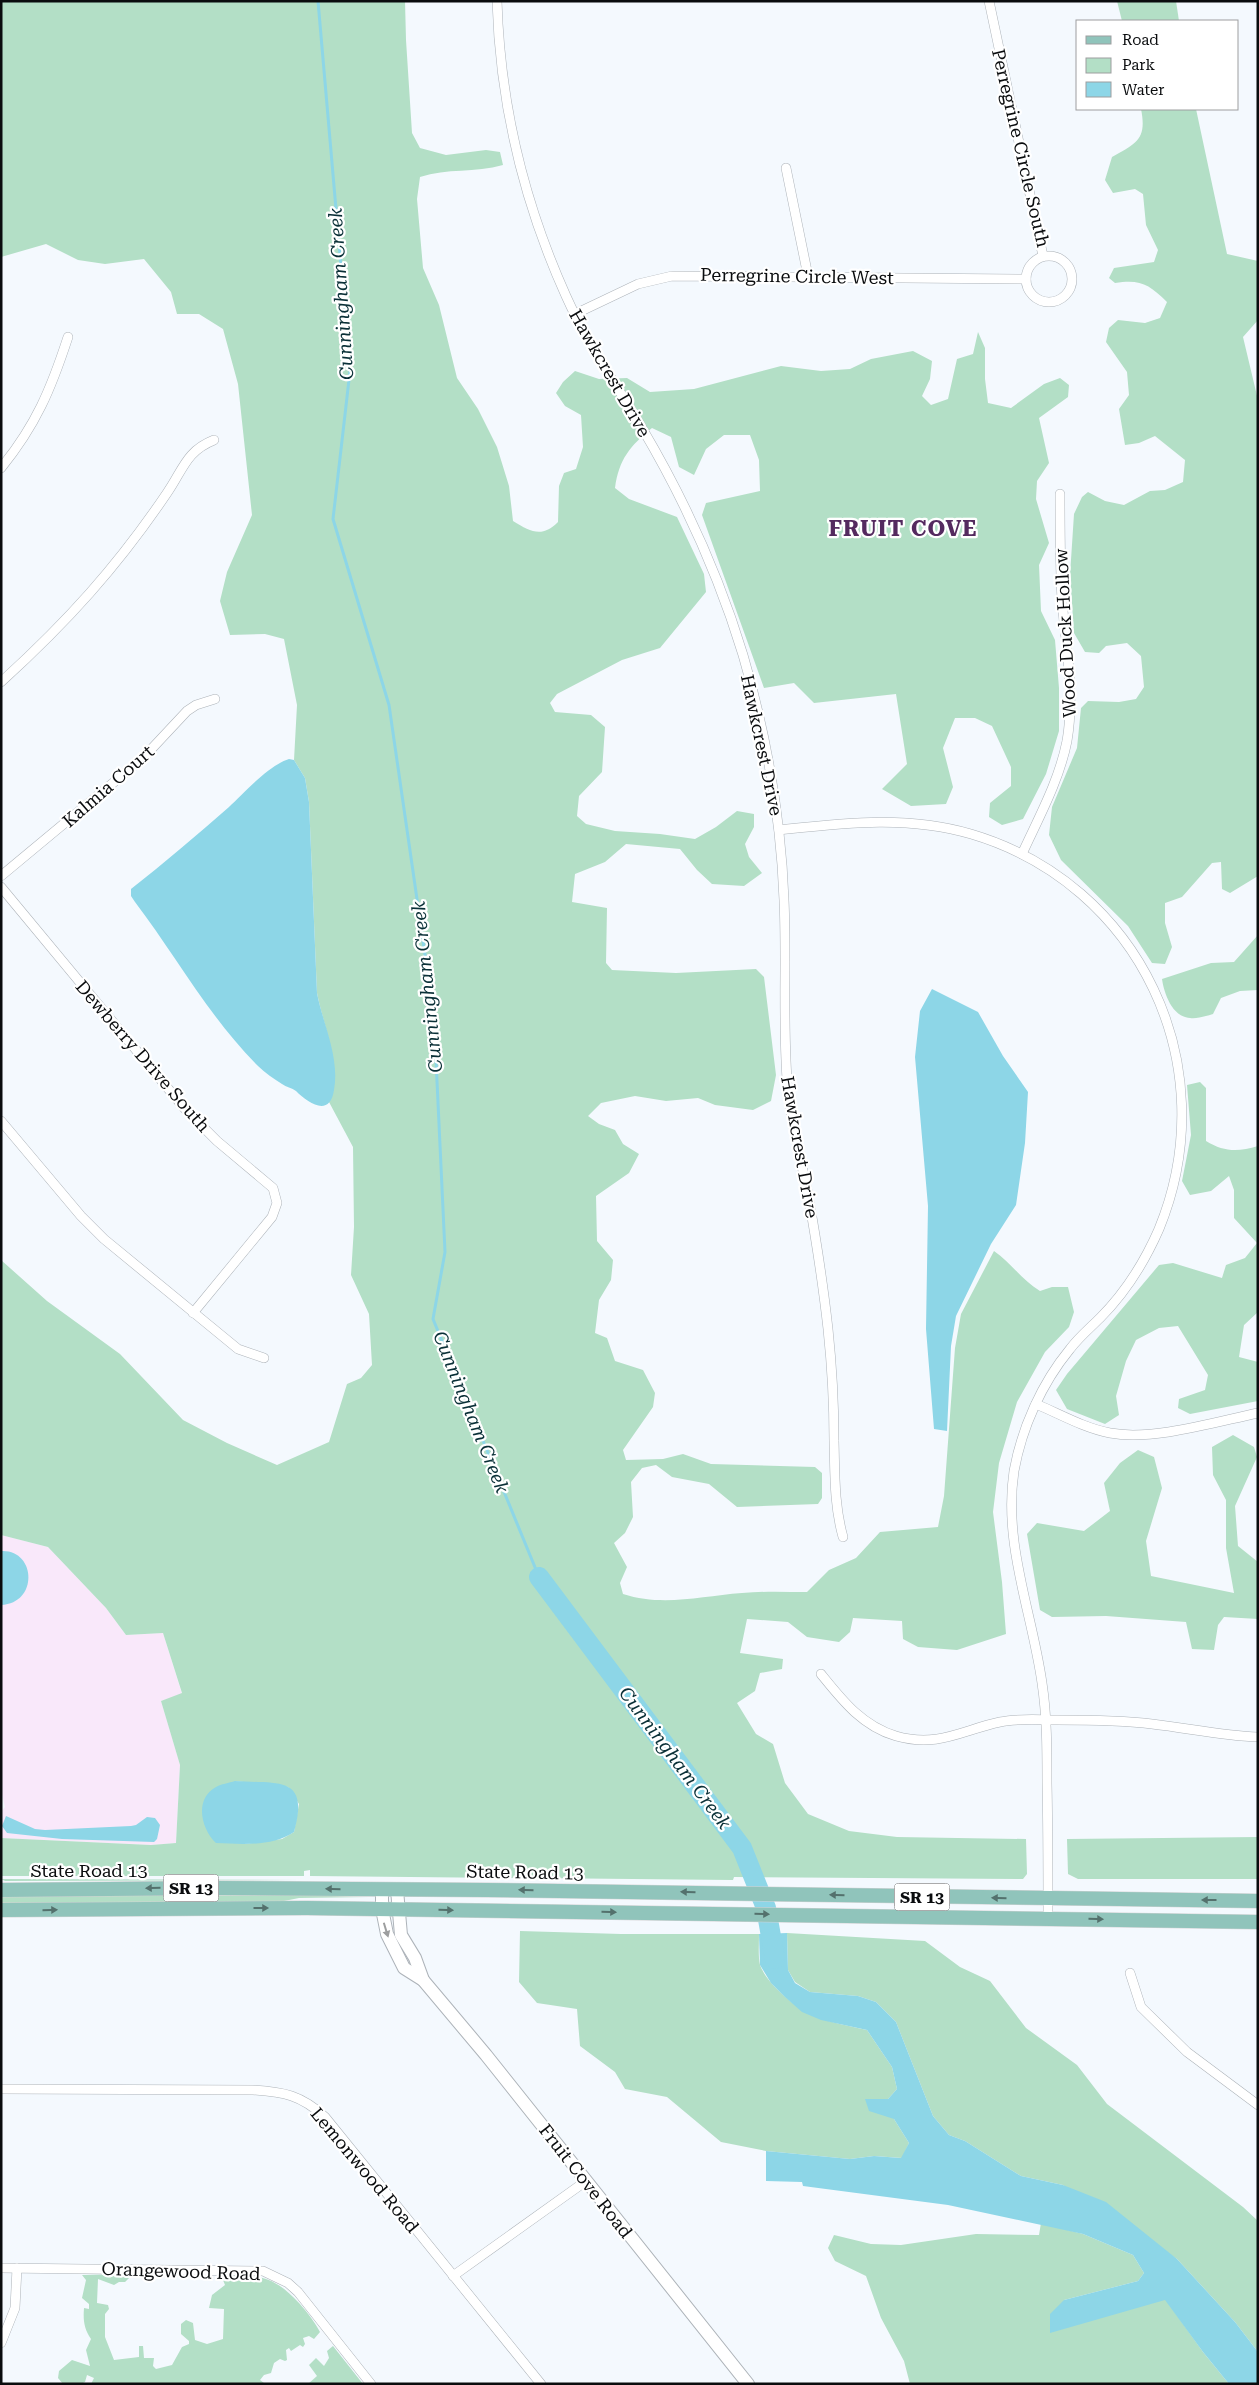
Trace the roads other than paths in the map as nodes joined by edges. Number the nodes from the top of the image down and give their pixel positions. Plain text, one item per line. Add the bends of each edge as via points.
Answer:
1 (497, 1) edge
2 (989, 1) edge
3 (786, 168) dead end
4 (1043, 256) junction
5 (808, 276) junction
6 (1026, 279) junction
7 (575, 314) junction
8 (68, 337) dead end
9 (214, 440) dead end
10 (1, 468) edge
11 (1060, 494) dead end
12 (1, 682) edge
13 (215, 699) dead end
14 (779, 830) junction
15 (1022, 854) junction
16 (1, 876) edge
17 (1, 887) edge
18 (1, 1121) edge
19 (193, 1313) junction
20 (264, 1358) dead end
21 (1036, 1404) junction
22 (1258, 1413) edge
23 (843, 1537) dead end
24 (821, 1674) dead end
25 (1047, 1720) junction
26 (1258, 1737) edge
27 (382, 1889) junction
28 (1, 1890) edge
29 (397, 1890) junction
30 (1048, 1899) junction
31 (1258, 1901) edge
32 (382, 1909) junction
33 (1, 1910) edge
34 (397, 1910) junction
35 (1048, 1919) junction
36 (1258, 1922) edge
37 (1130, 1973) dead end
38 (423, 1980) junction
39 (1, 2089) edge
40 (1258, 2105) edge
41 (586, 2181) junction
42 (1, 2268) edge
43 (17, 2268) junction
44 (453, 2276) junction
45 (1, 2343) edge
46 (371, 2384) edge
47 (540, 2384) edge
48 (748, 2384) edge

1 - 7 street, Hawkcrest Drive via 502,80 510,122 540,232
2 - 4 street, Perregrine Circle South
3 - 5 street
4 - 6 street via 1031,264
4 - 6 street, Perregrine Circle South via 1058,257 1068,266 1072,279 1066,295 1049,302 1034,296
5 - 6 street, Perregrine Circle West
5 - 7 street, Perregrine Circle West via 701,275 655,279
7 - 14 street, Hawkcrest Drive via 674,486 728,608 757,704
8 - 10 street via 40,411
9 - 12 street via 189,455 140,534 77,610
11 - 15 street, Wood Duck Hollow via 1070,722 1052,791
13 - 16 street, Kalmia Court via 187,711 143,758
14 - 15 street via 866,821 920,823 968,833
14 - 23 street, Hawkcrest Drive via 788,1094 816,1244 828,1330 835,1500
15 - 21 street via 1071,885 1094,905 1140,963 1166,1016 1174,1044 1182,1104 1178,1162 1166,1209 1154,1239 1134,1275 1116,1300 1072,1347
17 - 19 street, Dewberry Drive South via 185,1109 273,1188 277,1202 272,1217
18 - 19 street via 104,1239
19 - 20 street via 238,1349
21 - 22 street via 1089,1428 1125,1435 1154,1434
21 - 25 street via 1020,1444 1012,1494 1012,1523
24 - 25 street via 862,1719 881,1730 912,1739 947,1738 1006,1721
25 - 26 street via 1108,1720
25 - 30 street
27 -> 28 main road, State Road 13 / SR 13
27 - 29 main road, State Road 13 / SR 13
27 - 32 street, Fruit Cove Road
30 -> 29 main road, State Road 13 / SR 13
29 - 34 street, Fruit Cove Road
31 -> 30 main road, SR 13
30 - 35 street
33 -> 32 main road, SR 13
32 - 34 main road, SR 13
32 -> 38 street, Fruit Cove Road via 387,1934 404,1968
34 -> 35 main road, SR 13
34 - 38 street, Fruit Cove Road via 400,1935 415,1958
35 -> 36 main road, SR 13
37 - 40 street via 1141,2007 1205,2067
38 - 41 street, Fruit Cove Road
39 - 44 street, Lemonwood Road via 253,2090 294,2096 325,2117
41 - 44 street
41 - 48 street, Fruit Cove Road
42 - 43 street, Orangewood Road
43 - 45 street via 15,2308
43 - 46 street, Orangewood Road via 248,2270 270,2273 298,2292
44 - 47 street, Lemonwood Road

